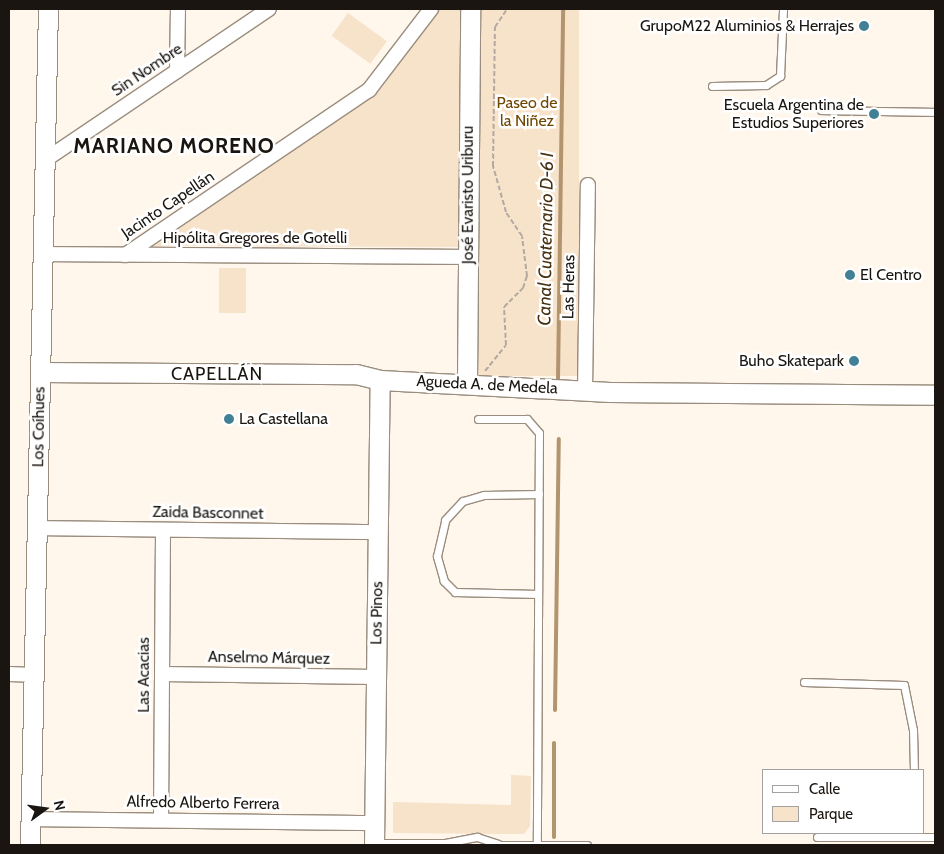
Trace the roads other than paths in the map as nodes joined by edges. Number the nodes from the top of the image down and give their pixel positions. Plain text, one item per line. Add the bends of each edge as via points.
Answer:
1 (48, 9) edge
2 (178, 9) edge
3 (269, 9) edge
4 (430, 9) edge
5 (470, 9) edge
6 (783, 9) edge
7 (177, 71) junction
8 (712, 86) dead end
9 (821, 110) dead end
10 (935, 112) edge
11 (45, 160) junction
12 (588, 185) dead end
13 (43, 254) junction
14 (125, 255) junction
15 (468, 257) junction
16 (40, 372) junction
17 (473, 379) junction
18 (380, 380) junction
19 (584, 390) junction
20 (935, 395) edge
21 (478, 418) dead end
22 (539, 494) junction
23 (37, 528) junction
24 (163, 530) junction
25 (378, 532) junction
26 (538, 594) junction
27 (9, 674) edge
28 (162, 674) junction
29 (34, 675) junction
30 (376, 677) junction
31 (804, 682) dead end
32 (914, 769) edge
33 (31, 819) junction
34 (161, 820) junction
35 (374, 823) junction
36 (913, 835) edge
37 (818, 836) dead end
38 (935, 838) edge
39 (374, 844) edge
40 (449, 844) edge
41 (30, 845) edge
42 (496, 845) edge
43 (537, 845) edge
44 (587, 845) edge

1 - 11 street, Los Coíhues
2 - 7 street
3 - 7 street, Sin Nombre
4 - 14 street, Jacinto Capellán via 370,90
5 - 15 street, José Evaristo Uriburu
6 - 8 lane via 780,76 766,84
7 - 11 street, Sin Nombre
9 - 10 lane
11 - 13 street, Los Coíhues
12 - 19 street, Las Heras
13 - 14 street, Hipólita Gregores de Gotelli
13 - 16 street, Los Coíhues
14 - 15 street, Hipólita Gregores de Gotelli
15 - 17 street, José Evaristo Uriburu
16 - 18 street, Agueda A. de Medela via 356,374
16 - 23 street, Los Coíhues
17 - 18 street, Agueda A. de Medela
17 - 19 street, Agueda A. de Medela
18 - 25 street, Los Pinos
19 - 20 street, Agueda A. de Medela
21 - 22 lane via 523,418 534,423 539,437
22 - 26 lane
22 - 26 lane via 484,495 463,500 445,520 436,556 444,581 455,592
23 - 24 street, Zaida Basconnet
23 - 29 street, Los Coíhues
24 - 25 street, Zaida Basconnet
24 - 28 street, Las Acacias
25 - 30 street, Los Pinos
26 - 43 lane
27 - 29 street
28 - 30 street, Anselmo Márquez
28 - 34 street, Las Acacias
29 - 33 street, Los Coíhues
30 - 35 street, Los Pinos
31 - 32 lane via 904,686 912,720
33 - 34 street, Alfredo Alberto Ferrera
33 - 41 street, Los Coíhues
34 - 35 street, Alfredo Alberto Ferrera
35 - 39 street, Los Pinos
36 - 37 lane
36 - 38 lane
39 - 40 lane
40 - 42 lane via 473,837
42 - 43 lane
43 - 44 lane

